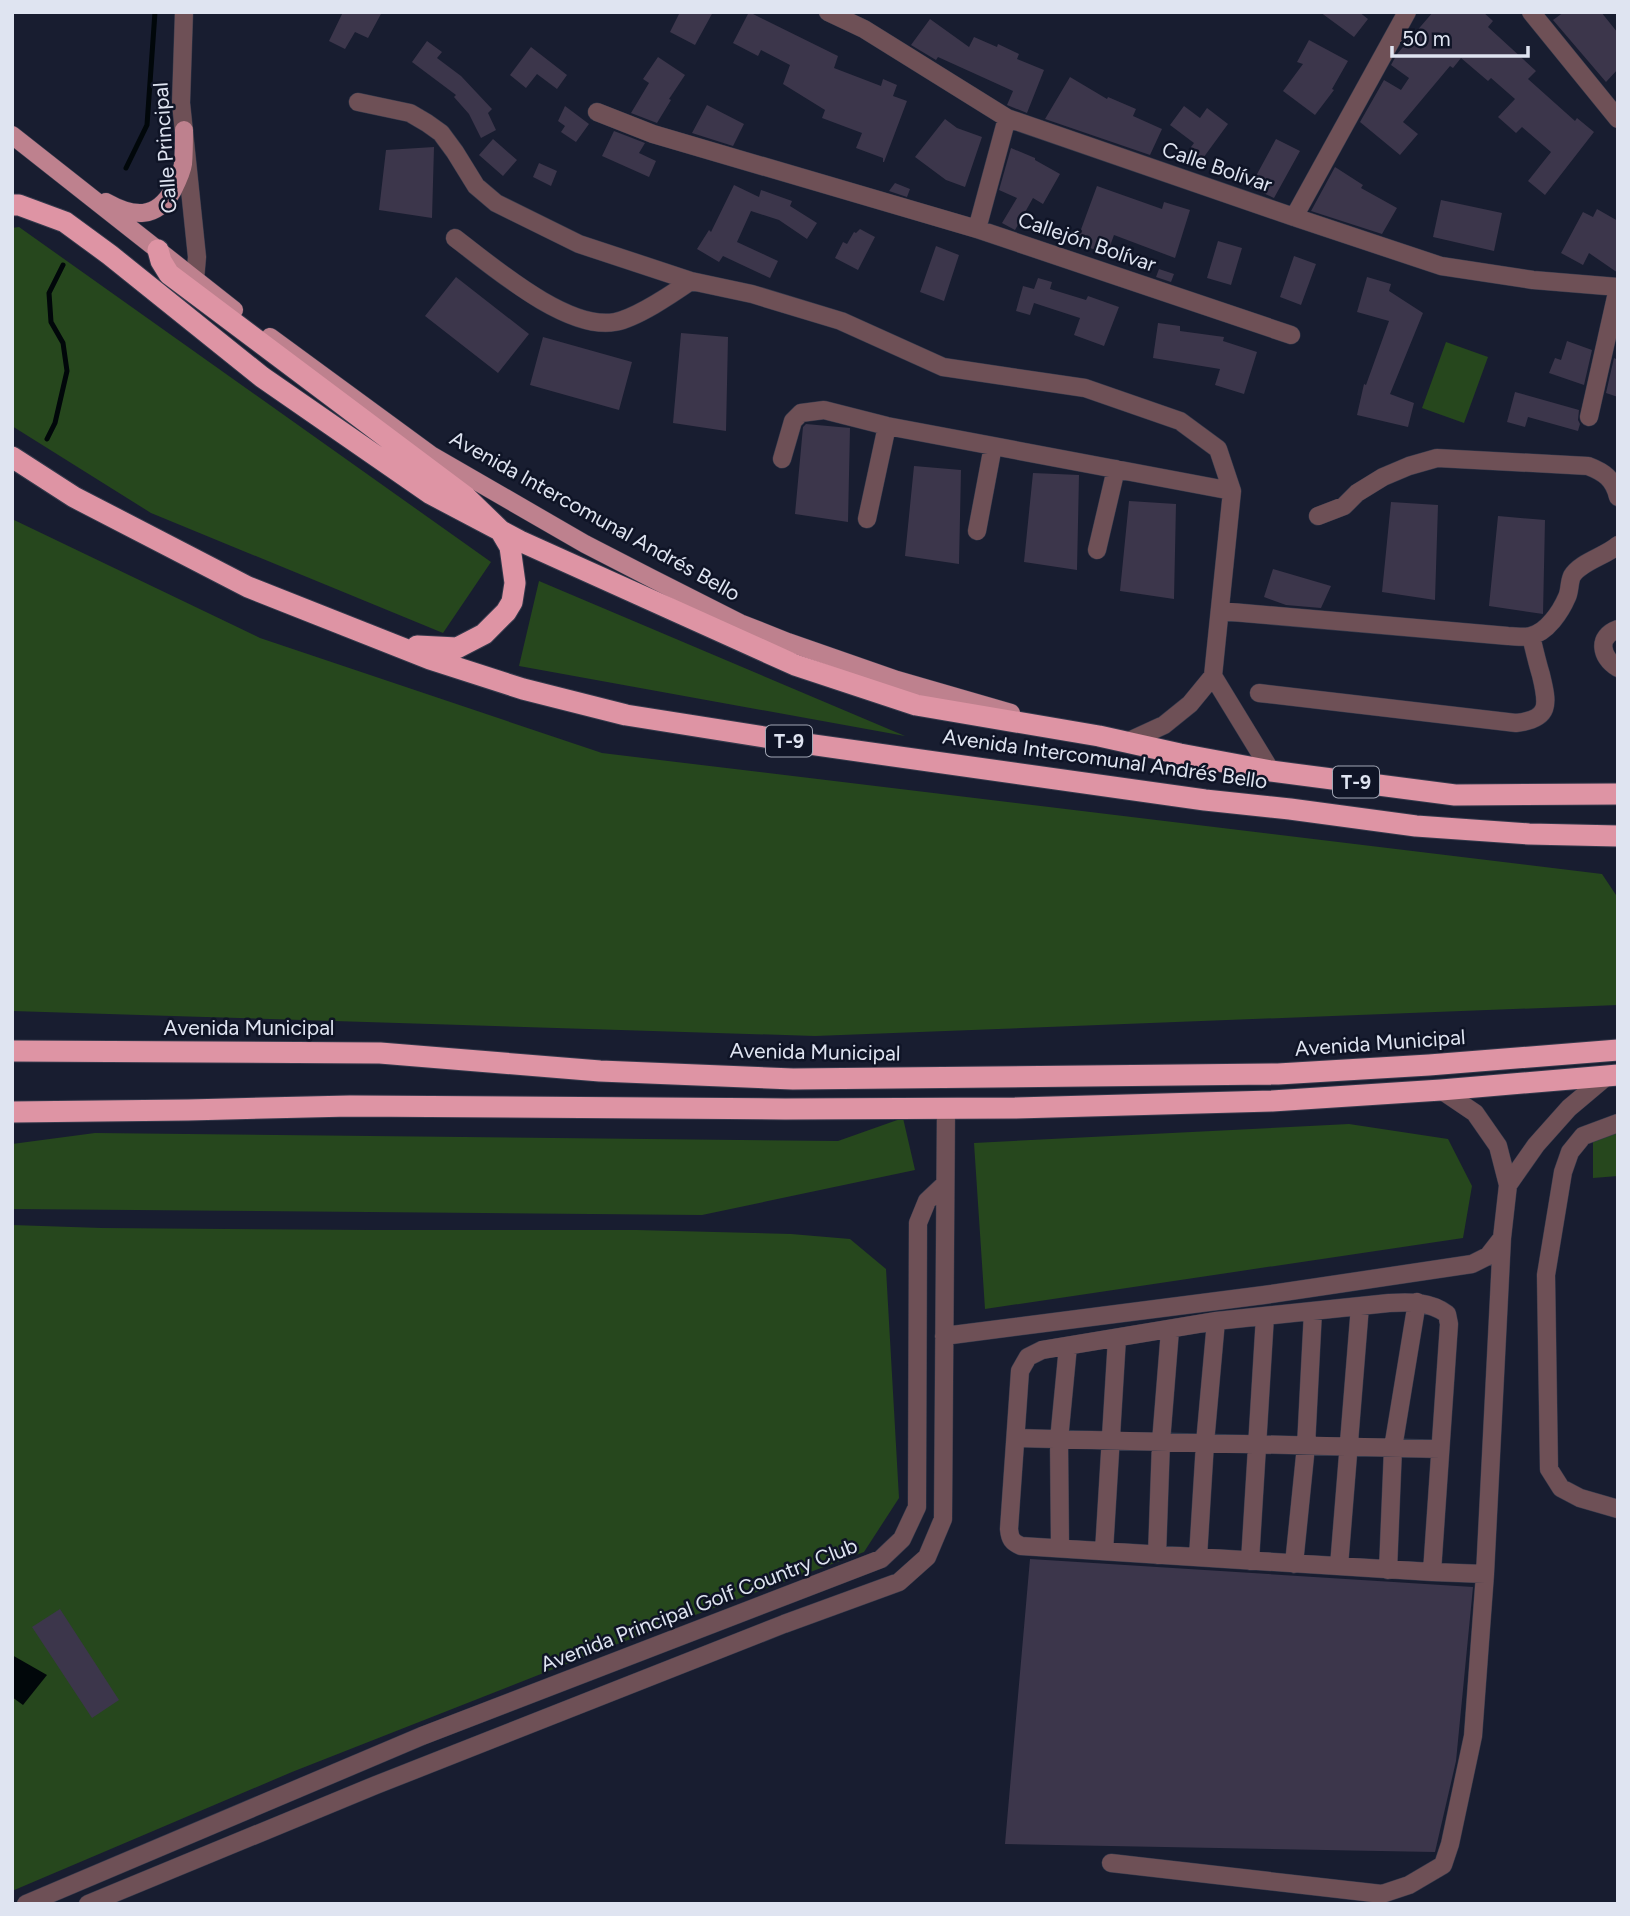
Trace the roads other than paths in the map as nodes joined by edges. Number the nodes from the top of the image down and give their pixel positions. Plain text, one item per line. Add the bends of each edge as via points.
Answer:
1 (184, 12) edge
2 (828, 12) edge
3 (1407, 12) edge
4 (1531, 12) edge
5 (358, 102) dead end
6 (597, 111) dead end
7 (1007, 118) junction
8 (1618, 119) edge
9 (184, 130) junction
10 (12, 135) edge
11 (79, 187) junction
12 (12, 205) edge
13 (1294, 217) junction
14 (977, 229) junction
15 (455, 238) dead end
16 (158, 250) junction
17 (195, 280) junction
18 (691, 281) junction
19 (1618, 287) edge
20 (1291, 335) dead end
21 (1589, 417) dead end
22 (887, 426) junction
23 (993, 446) junction
24 (12, 457) edge
25 (782, 459) dead end
26 (1116, 469) junction
27 (1232, 491) junction
28 (1618, 497) edge
29 (1318, 516) dead end
30 (867, 519) dead end
31 (500, 530) junction
32 (977, 531) dead end
33 (1618, 545) edge
34 (1097, 550) dead end
35 (1220, 611) junction
36 (1618, 629) edge
37 (1531, 636) junction
38 (378, 638) junction
39 (1618, 668) edge
40 (1213, 676) junction
41 (1259, 693) dead end
42 (1098, 736) junction
43 (1127, 742) junction
44 (1271, 771) junction
45 (1618, 781) edge
46 (1608, 794) edge
47 (1613, 839) edge
48 (12, 1051) edge
49 (1618, 1051) edge
50 (1612, 1076) edge
51 (1441, 1090) junction
52 (946, 1108) junction
53 (12, 1112) edge
54 (1618, 1124) edge
55 (945, 1184) junction
56 (1508, 1185) junction
57 (1502, 1238) junction
58 (1417, 1302) junction
59 (1360, 1306) junction
60 (1313, 1311) junction
61 (1265, 1316) junction
62 (1216, 1321) junction
63 (1170, 1330) junction
64 (944, 1336) junction
65 (1117, 1338) junction
66 (1068, 1346) junction
67 (1016, 1438) junction
68 (1059, 1440) junction
69 (1112, 1441) junction
70 (1161, 1442) junction
71 (1205, 1443) junction
72 (1258, 1444) junction
73 (1306, 1446) junction
74 (1348, 1446) junction
75 (1393, 1448) junction
76 (1440, 1448) junction
77 (1618, 1509) edge
78 (1060, 1548) junction
79 (1104, 1551) junction
80 (1157, 1555) junction
81 (1198, 1557) junction
82 (1250, 1561) junction
83 (1294, 1563) junction
84 (1339, 1566) junction
85 (1388, 1570) junction
86 (1432, 1573) junction
87 (1485, 1574) junction
88 (1111, 1863) dead end
89 (26, 1904) edge
90 (88, 1904) edge

1 - 9 street, Calle Principal
2 - 7 street, Calle Bolívar via 864,29
3 - 13 street
4 - 8 street
5 - 18 street via 410,113 427,123 455,152 475,186 496,203 579,244
6 - 14 street, Callejón Bolívar via 653,134
7 - 13 street, Calle Bolívar
7 - 14 street
9 - 11 main road via 183,167 166,201 154,211 117,208
9 - 17 street, Calle Principal via 197,257
10 - 11 main road, Avenida Intercomunal Andrés Bello / T-9
11 - 16 main road, Avenida Intercomunal Andrés Bello / T-9
12 - 31 highway via 65,222 262,377 431,494
13 - 19 street, Calle Bolívar via 1441,266 1533,281
14 - 20 street, Callejón Bolívar
15 - 18 street via 553,306 603,324 659,303
16 - 17 main road, Avenida Intercomunal Andrés Bello / T-9
16 - 31 highway via 169,274 466,497
17 - 42 main road, Avenida Intercomunal Andrés Bello / T-9 via 431,455 585,544 740,623 897,680
18 - 27 street via 841,321 943,367 1085,388 1180,421 1218,449
19 - 21 street
22 - 23 street
22 - 25 street via 824,410 801,412 793,421
22 - 30 street
23 - 26 street
23 - 32 street
24 - 38 highway, Avenida Intercomunal Andrés Bello / T-9 via 74,498 248,587
26 - 27 street
26 - 34 street
27 - 35 street
28 - 29 street via 1609,478 1588,466 1437,458 1383,477 1344,506
31 - 38 highway via 510,547 515,583 506,612 484,634 457,648
31 - 42 highway via 795,665 916,705
33 - 37 street via 1572,575 1569,595 1556,616
35 - 37 street
35 - 40 street
36 - 39 street via 1603,646 1604,654
37 - 41 street via 1547,699 1545,710 1530,721
38 - 47 highway, Avenida Intercomunal Andrés Bello / T-9 via 523,688 626,715 1205,800 1416,825
40 - 43 street via 1190,704 1164,725
40 - 44 street
42 - 43 highway, Avenida Intercomunal Andrés Bello / T-9
43 - 44 highway, Avenida Intercomunal Andrés Bello / T-9
44 - 46 highway, Avenida Intercomunal Andrés Bello / T-9 via 1455,794
45 - 46 street
48 - 49 highway, Avenida Municipal via 380,1053 600,1071 793,1079 1278,1074
50 - 51 highway
50 - 56 street via 1569,1108 1536,1144
51 - 52 highway via 1272,1101
51 - 56 street via 1475,1113 1498,1146
52 - 53 highway via 350,1106
52 - 55 street
54 - 77 street via 1583,1136 1570,1152 1546,1275 1549,1469 1561,1488
55 - 64 street
55 - 89 street, Avenida Principal Golf Country Club via 926,1201 918,1223 918,1507 901,1539 881,1559 422,1736
56 - 57 street
57 - 64 street via 1488,1256 1472,1264
57 - 87 street
58 - 59 street
58 - 75 street
58 - 76 street via 1437,1307 1447,1314 1449,1324
59 - 60 street
59 - 74 street
60 - 61 street
60 - 73 street
61 - 62 street
61 - 72 street
62 - 63 street
62 - 71 street
63 - 65 street
63 - 70 street
64 - 90 street via 943,1519 927,1557 900,1582 401,1775
65 - 66 street
65 - 69 street
66 - 67 street via 1028,1357 1020,1371
66 - 68 street
67 - 68 street
67 - 78 street via 1010,1538 1021,1546
68 - 69 street
68 - 78 street
69 - 70 street
69 - 79 street
70 - 71 street
70 - 80 street
71 - 72 street
71 - 81 street
72 - 73 street
72 - 82 street
73 - 74 street
73 - 83 street
74 - 75 street
74 - 84 street
75 - 76 street
75 - 85 street
76 - 86 street
78 - 79 street
79 - 80 street
80 - 81 street
81 - 82 street
82 - 83 street
83 - 84 street
84 - 85 street
85 - 86 street
86 - 87 street
87 - 88 street via 1473,1736 1443,1865 1382,1894

